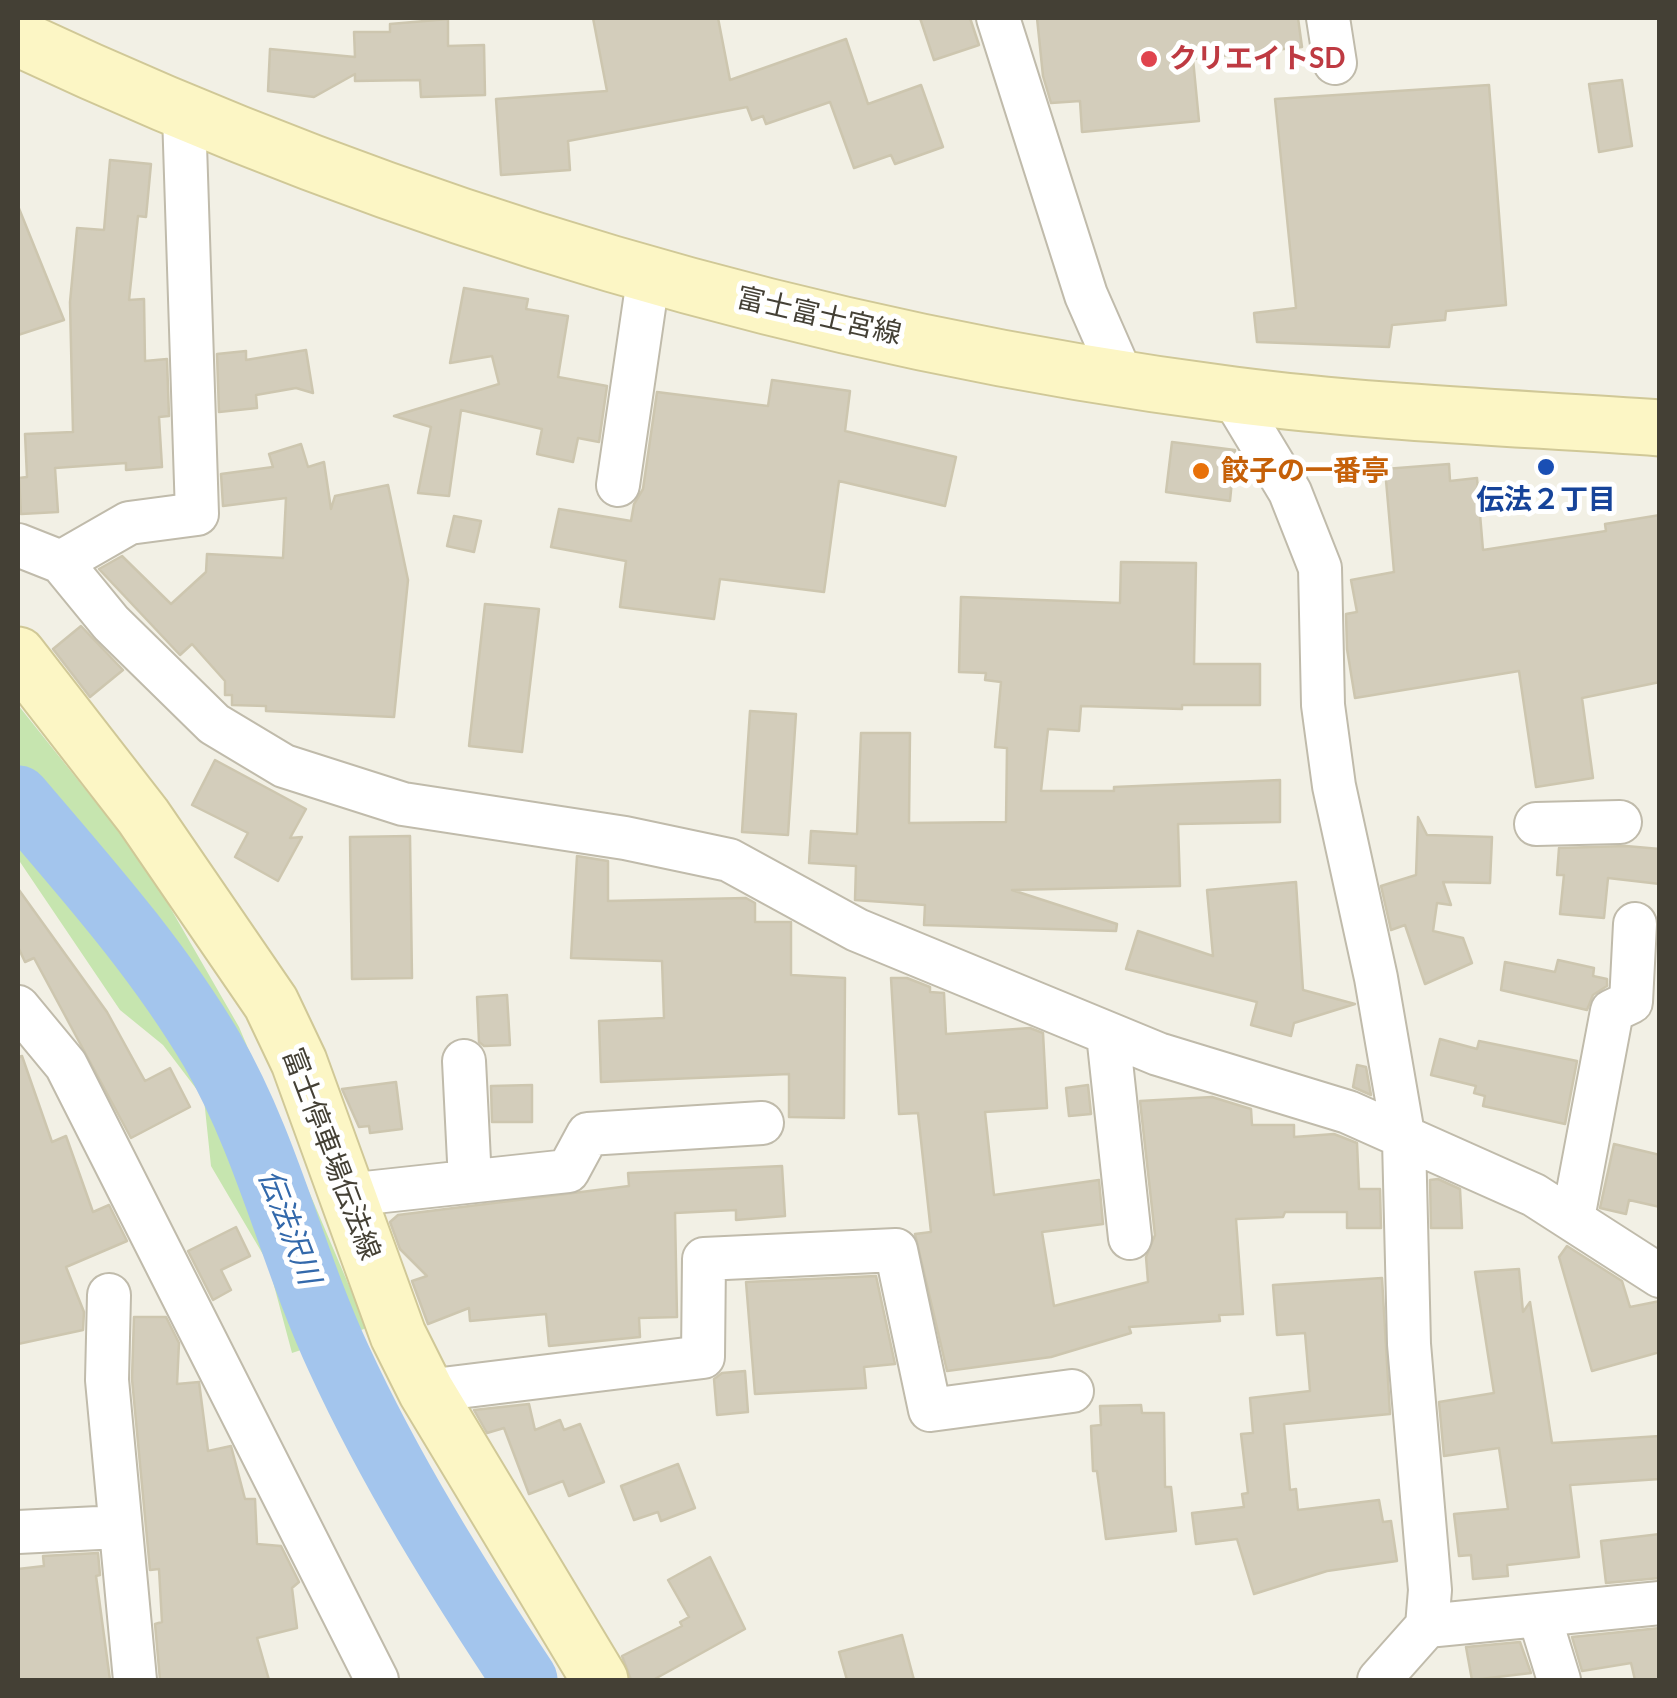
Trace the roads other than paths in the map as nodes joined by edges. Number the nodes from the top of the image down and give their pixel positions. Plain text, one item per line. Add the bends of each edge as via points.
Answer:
1 (998, 18) edge
2 (1328, 18) edge
3 (18, 38) edge
4 (1335, 64) dead end
5 (184, 114) junction
6 (649, 273) junction
7 (1122, 378) junction
8 (1231, 394) junction
9 (1660, 428) edge
10 (618, 486) dead end
11 (18, 545) edge
12 (61, 562) junction
13 (18, 655) edge
14 (1620, 822) dead end
15 (1536, 824) dead end
16 (1635, 924) dead end
17 (18, 1007) edge
18 (1108, 1034) junction
19 (464, 1060) dead end
20 (762, 1124) dead end
21 (1404, 1140) junction
22 (470, 1181) junction
23 (347, 1195) junction
24 (1574, 1218) junction
25 (1130, 1238) dead end
26 (1660, 1276) edge
27 (109, 1294) dead end
28 (426, 1391) junction
29 (1072, 1391) dead end
30 (119, 1527) junction
31 (18, 1532) edge
32 (1660, 1603) edge
33 (1539, 1615) junction
34 (1427, 1626) junction
35 (135, 1680) edge
36 (377, 1680) edge
37 (600, 1680) edge
38 (1380, 1680) edge
39 (1559, 1680) edge

1 - 7 street via 1086,295
2 - 4 street
3 - 5 main road, 富士富士宮線
5 - 6 main road, 富士富士宮線 via 483,225
5 - 12 street via 197,514 129,523
6 - 7 main road, 富士富士宮線 via 819,320
6 - 10 street
7 - 8 main road, 富士富士宮線
8 - 9 main road, 富士富士宮線
8 - 21 street via 1290,492 1320,568 1323,705 1334,786
11 - 12 street
12 - 18 street via 111,624 214,724 284,766 404,804 729,860 858,930
13 - 23 main road, 富士停車場伝法線 via 143,816 271,1003
14 - 15 street
16 - 24 street via 1632,1002 1612,1011
17 - 36 street via 66,1065
18 - 21 street via 1348,1112
18 - 25 street
19 - 22 street
20 - 22 street via 588,1134 568,1171
21 - 24 street
21 - 34 street
22 - 23 street
23 - 28 main road, 富士停車場伝法線 via 398,1335
24 - 26 street
27 - 30 street via 106,1380
28 - 29 street via 703,1357 704,1260 896,1250 930,1410
28 - 37 main road, 富士停車場伝法線
30 - 31 street
30 - 35 street
32 - 33 street
33 - 34 street
33 - 39 street
34 - 38 street

